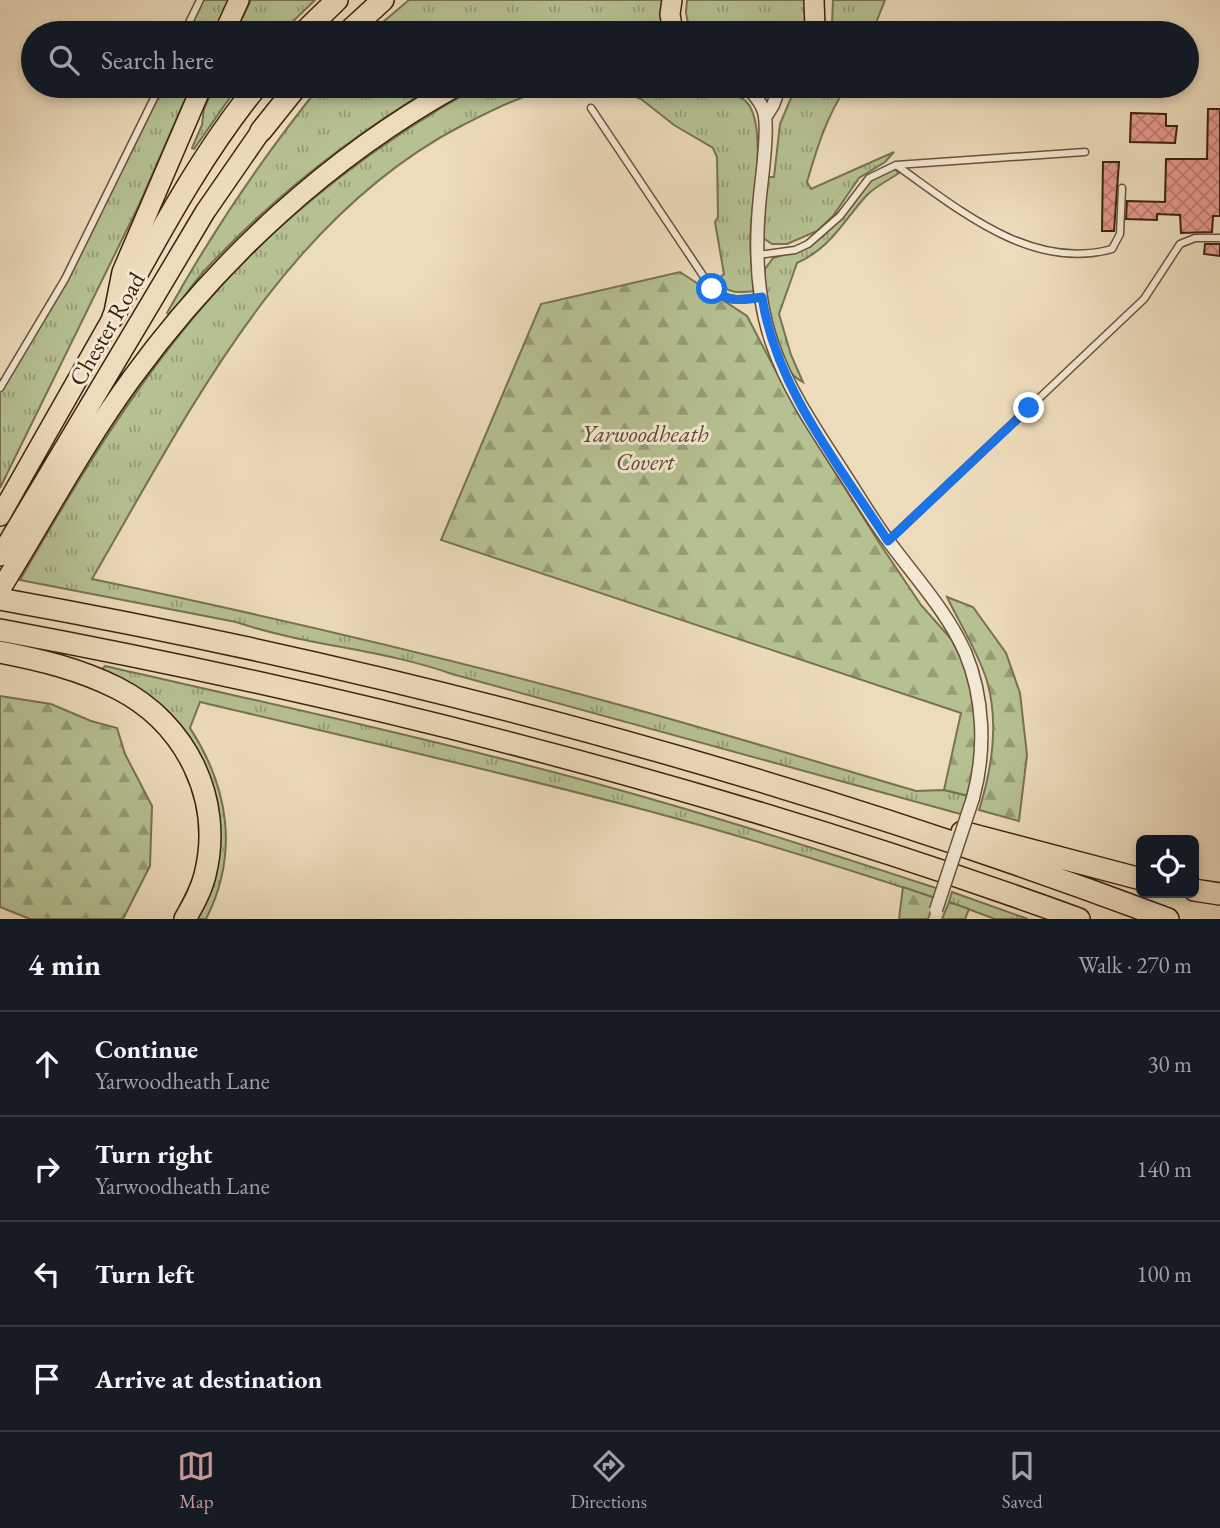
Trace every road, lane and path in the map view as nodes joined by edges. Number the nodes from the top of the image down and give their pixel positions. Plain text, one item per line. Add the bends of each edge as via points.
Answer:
1 (201, 0) edge
2 (239, 0) edge
3 (337, 0) edge
4 (383, 0) edge
5 (672, 0) edge
6 (814, 0) edge
7 (190, 21) edge
8 (229, 21) edge
9 (315, 21) edge
10 (360, 21) edge
11 (671, 21) edge
12 (815, 21) edge
13 (154, 98) edge
14 (197, 98) edge
15 (248, 98) edge
16 (287, 98) edge
17 (437, 98) edge
18 (756, 98) edge
19 (776, 98) edge
20 (591, 108) dead end
21 (765, 116) junction
22 (261, 131) joint
23 (1085, 152) dead end
24 (896, 164) junction
25 (1122, 188) dead end
26 (1220, 238) edge
27 (758, 255) junction
28 (762, 297) junction
29 (113, 317) junction
30 (0, 388) edge
31 (0, 516) edge
32 (888, 541) junction
33 (0, 556) edge
34 (4, 582) edge
35 (0, 599) edge
36 (0, 630) edge
37 (0, 652) edge
38 (813, 797) junction
39 (1136, 877) edge
40 (1199, 891) edge
41 (1220, 894) edge
42 (934, 914) edge
43 (185, 919) edge
44 (1079, 919) edge
45 (1168, 919) edge

1 - 7 lane
2 - 8 highway
3 - 9 highway
4 - 10 highway
5 - 11 highway
6 - 12 highway
13 - 30 lane via 65,279
14 - 29 highway, Chester Road via 121,272
15 - 29 highway via 174,209
16 - 22 highway
17 - 34 highway via 320,180 195,298 131,379
18 - 21 street
19 - 21 street
20 - 28 lane via 712,289 731,300
21 - 27 street
22 - 33 highway, Chester Road via 205,212
23 - 24 lane
24 - 25 lane via 976,220 1040,250 1096,253 1112,249 1120,234
24 - 27 lane via 869,178 840,216 808,244
26 - 32 lane via 1195,238 1180,244 1144,299
27 - 28 street
28 - 32 street via 771,342 788,381
29 - 31 highway, Chester Road
32 - 42 street, bridge via 965,653 979,705 979,775
35 - 38 highway via 285,656 513,712
36 - 44 highway via 275,686 611,770 886,853
37 - 43 highway via 52,663 118,689 150,710 177,737 200,777 210,824 205,876
38 - 39 highway
38 - 45 highway
40 - 41 highway

